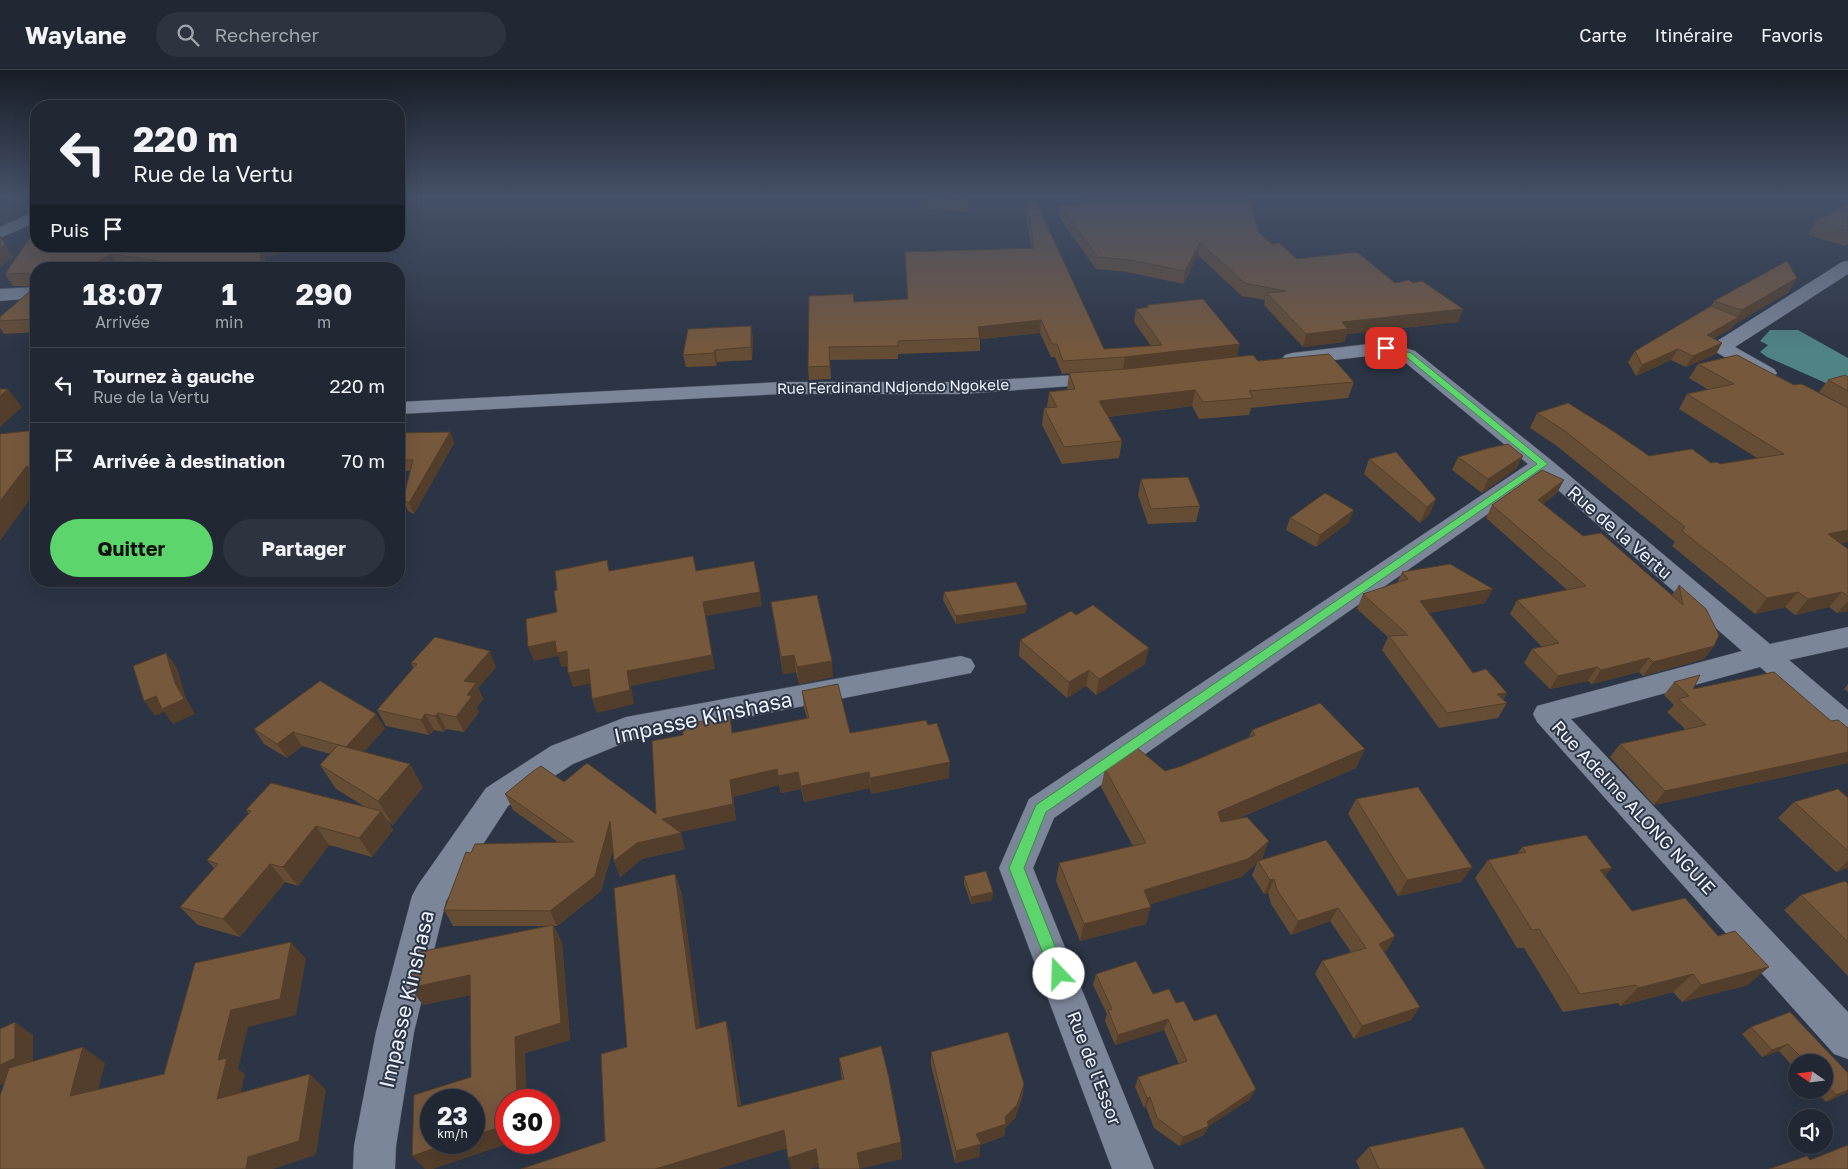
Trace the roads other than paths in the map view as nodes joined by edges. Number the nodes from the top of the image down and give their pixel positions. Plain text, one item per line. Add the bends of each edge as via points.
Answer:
1 (1848, 266) edge
2 (30, 294) edge
3 (0, 296) edge
4 (1269, 361) edge
5 (1123, 378) edge
6 (1781, 382) edge
7 (405, 408) edge
8 (1543, 464) junction
9 (1848, 637) edge
10 (1763, 656) junction
11 (961, 666) dead end
12 (1848, 727) edge
13 (1848, 1040) edge
14 (374, 1169) edge
15 (1133, 1169) edge

1 - 6 street via 1721,347
2 - 3 street
4 - 8 street, Rue de la Vertu via 1386,348 1408,354
5 - 7 street, Rue Ferdinand Ndjondo Ngokele via 962,388 782,388
8 - 10 street, Rue de la Vertu
8 - 15 street, Rue de l'Essor via 1041,809 1016,868
9 - 10 street, Rue Adeline ALONG NGUIE
10 - 12 street, Rue de la Vertu
10 - 13 street, Rue Adeline ALONG NGUIE via 1548,714
11 - 14 street, Impasse Kinshasa via 626,729 562,755 497,797 430,896 396,1032 375,1146

